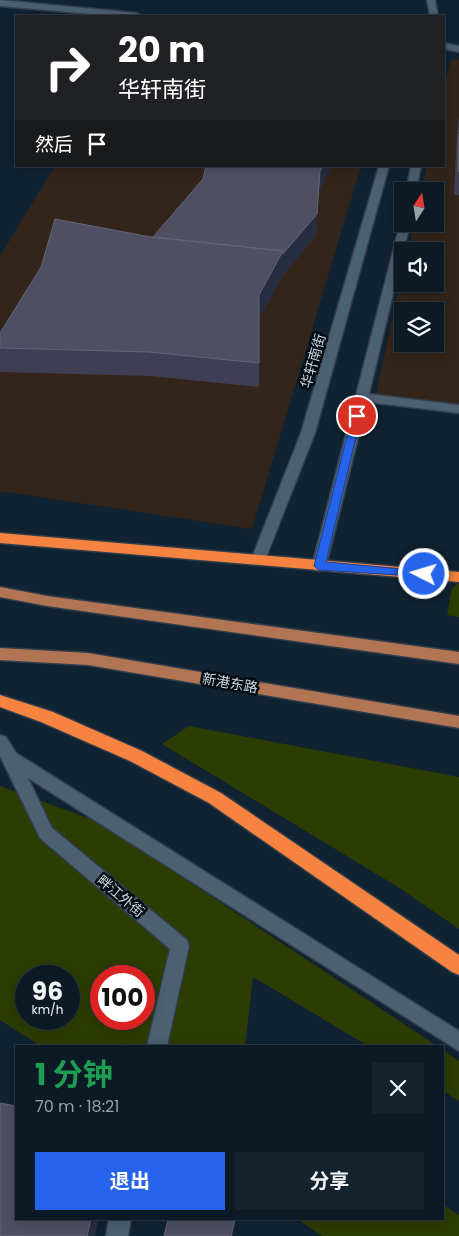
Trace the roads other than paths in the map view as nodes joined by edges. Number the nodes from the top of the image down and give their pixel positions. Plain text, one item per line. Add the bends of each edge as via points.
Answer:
1 (431, 0) edge
2 (0, 3) edge
3 (126, 15) edge
4 (434, 15) edge
5 (445, 46) edge
6 (459, 49) edge
7 (384, 167) edge
8 (416, 167) edge
9 (413, 182) edge
10 (402, 232) edge
11 (361, 397) junction
12 (459, 410) edge
13 (0, 538) edge
14 (258, 560) junction
15 (319, 566) junction
16 (459, 577) edge
17 (0, 592) edge
18 (0, 654) edge
19 (459, 658) edge
20 (0, 701) edge
21 (459, 722) edge
22 (0, 742) edge
23 (10, 758) junction
24 (459, 966) edge
25 (459, 1042) edge
26 (158, 1045) edge
27 (120, 1220) edge
28 (116, 1236) edge

1 - 4 street
2 - 3 street
5 - 6 street
7 - 14 street, 华轩南街 via 308,433
8 - 9 street
10 - 11 street
11 - 12 street
11 - 15 street
13 - 14 highway
14 - 15 highway
15 - 16 highway
17 - 19 main road
18 - 21 main road, 新港东路 via 88,659
20 - 24 highway via 47,717 136,756 215,798
22 - 23 street
23 - 25 street
23 - 26 street, 畔江外街 via 46,833 180,946
27 - 28 street

